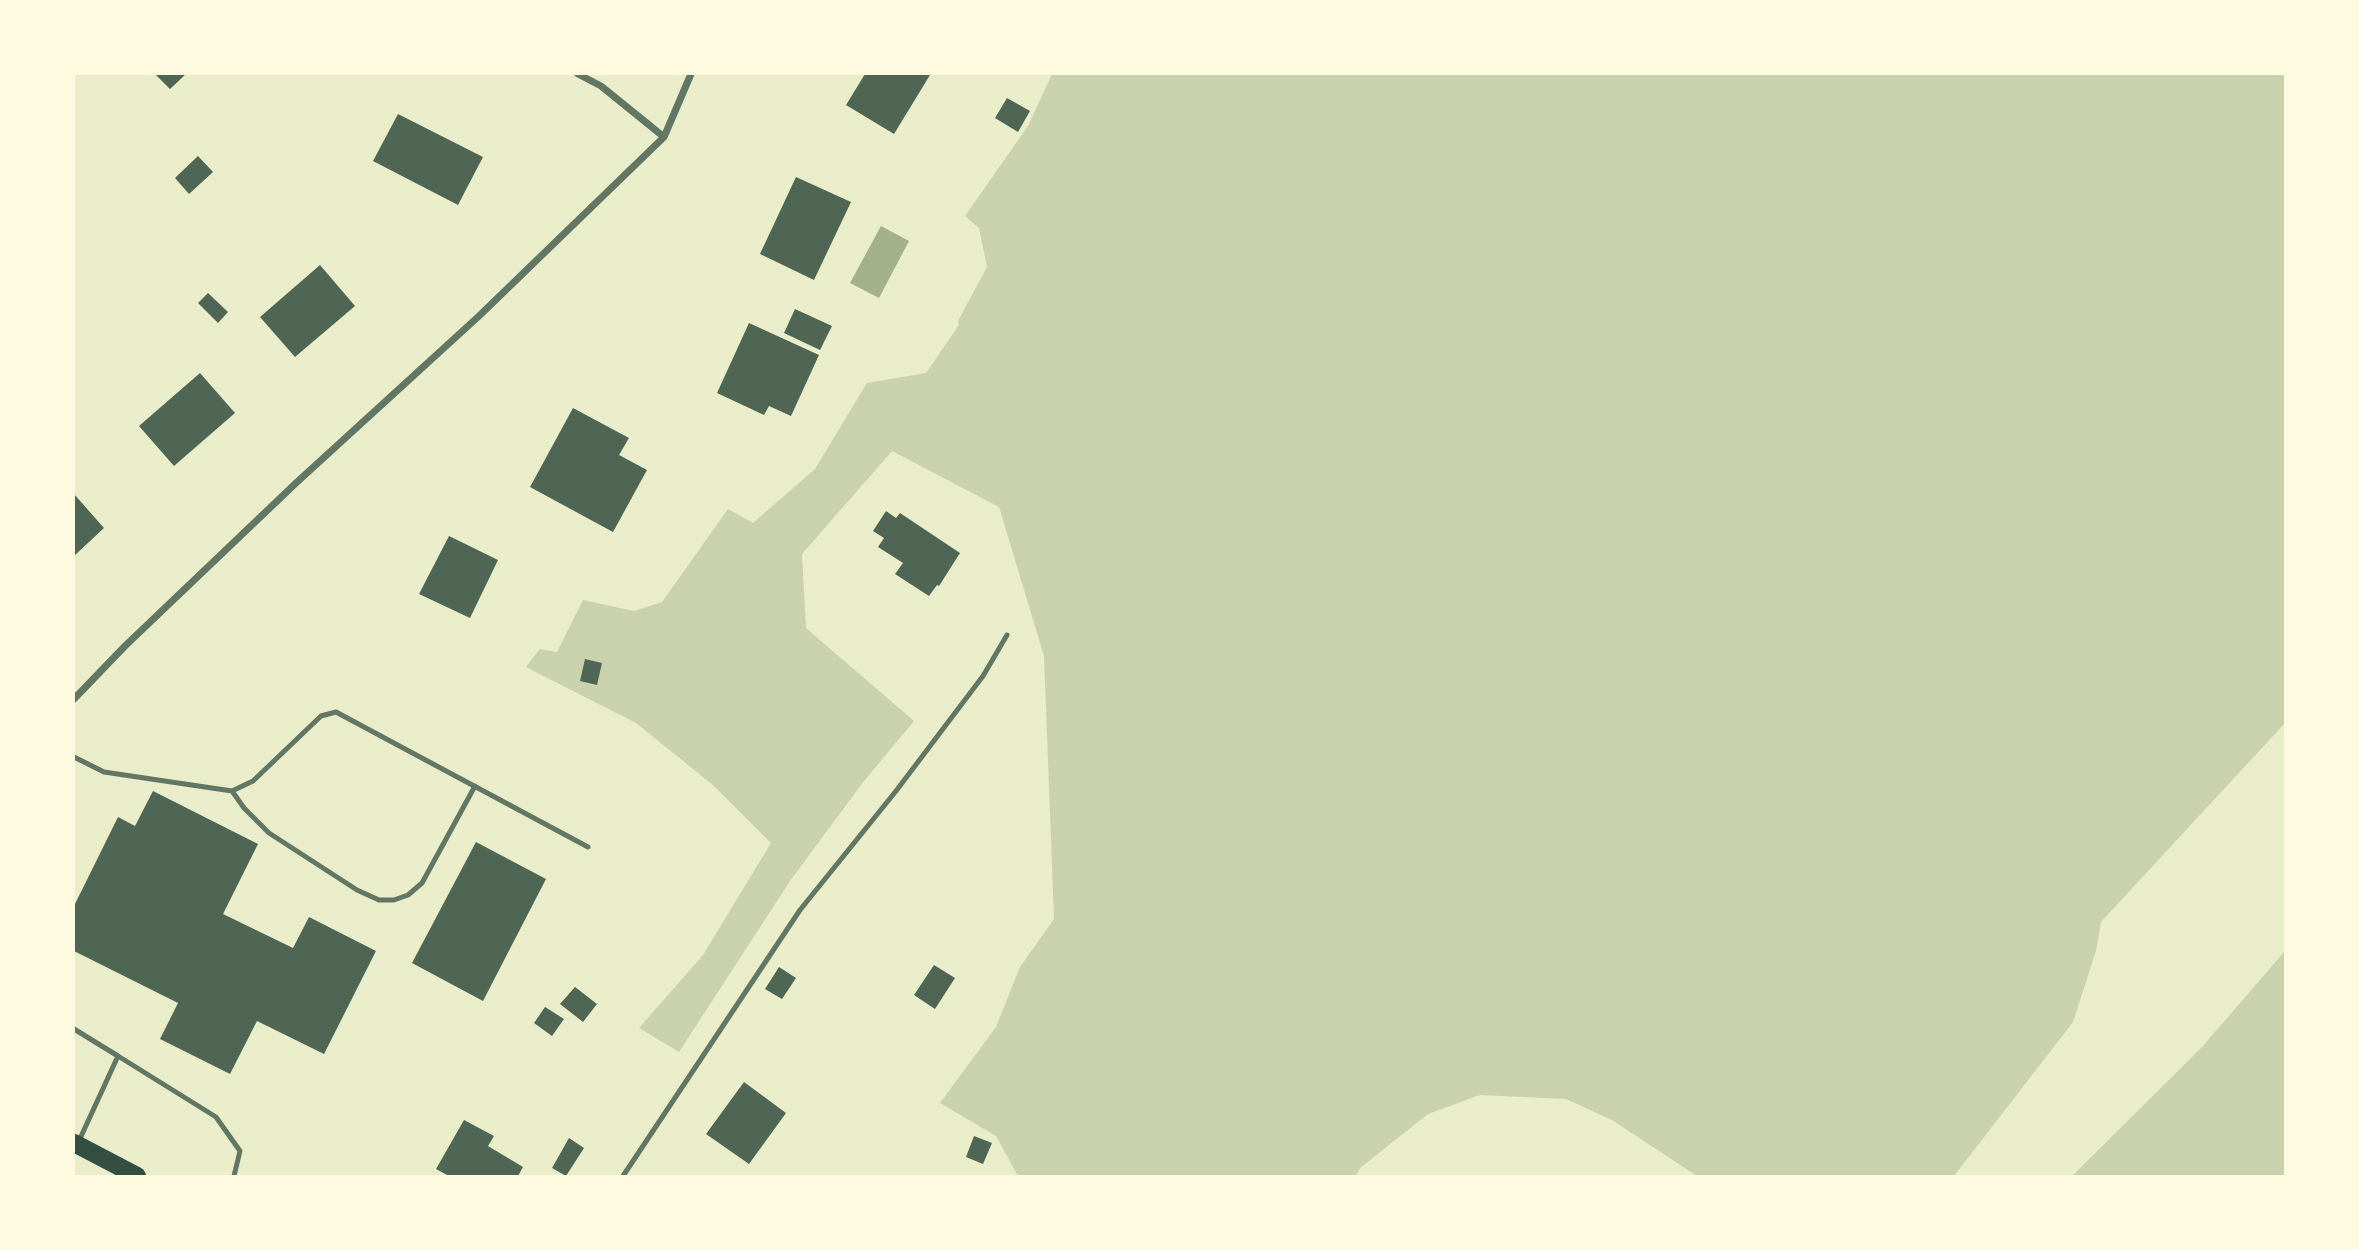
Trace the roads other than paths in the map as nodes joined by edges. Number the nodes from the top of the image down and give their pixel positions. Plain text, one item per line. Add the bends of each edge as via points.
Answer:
1 (578, 74) edge
2 (691, 74) edge
3 (664, 137) junction
4 (1007, 635) dead end
5 (74, 699) edge
6 (74, 757) edge
7 (475, 786) junction
8 (232, 791) junction
9 (588, 847) dead end
10 (74, 1029) edge
11 (118, 1056) junction
12 (75, 1144) edge
13 (137, 1177) edge
14 (234, 1177) edge
15 (623, 1177) edge

1 - 3 street via 601,86
2 - 3 street
3 - 5 street
4 - 15 lane via 983,676 800,911
6 - 8 lane via 104,772
7 - 8 lane via 336,712 321,716 253,781
7 - 8 lane via 422,883 408,895 387,900 357,890 270,832
7 - 9 lane
10 - 11 lane
11 - 12 lane
11 - 14 lane via 216,1117 240,1151
12 - 13 main road

